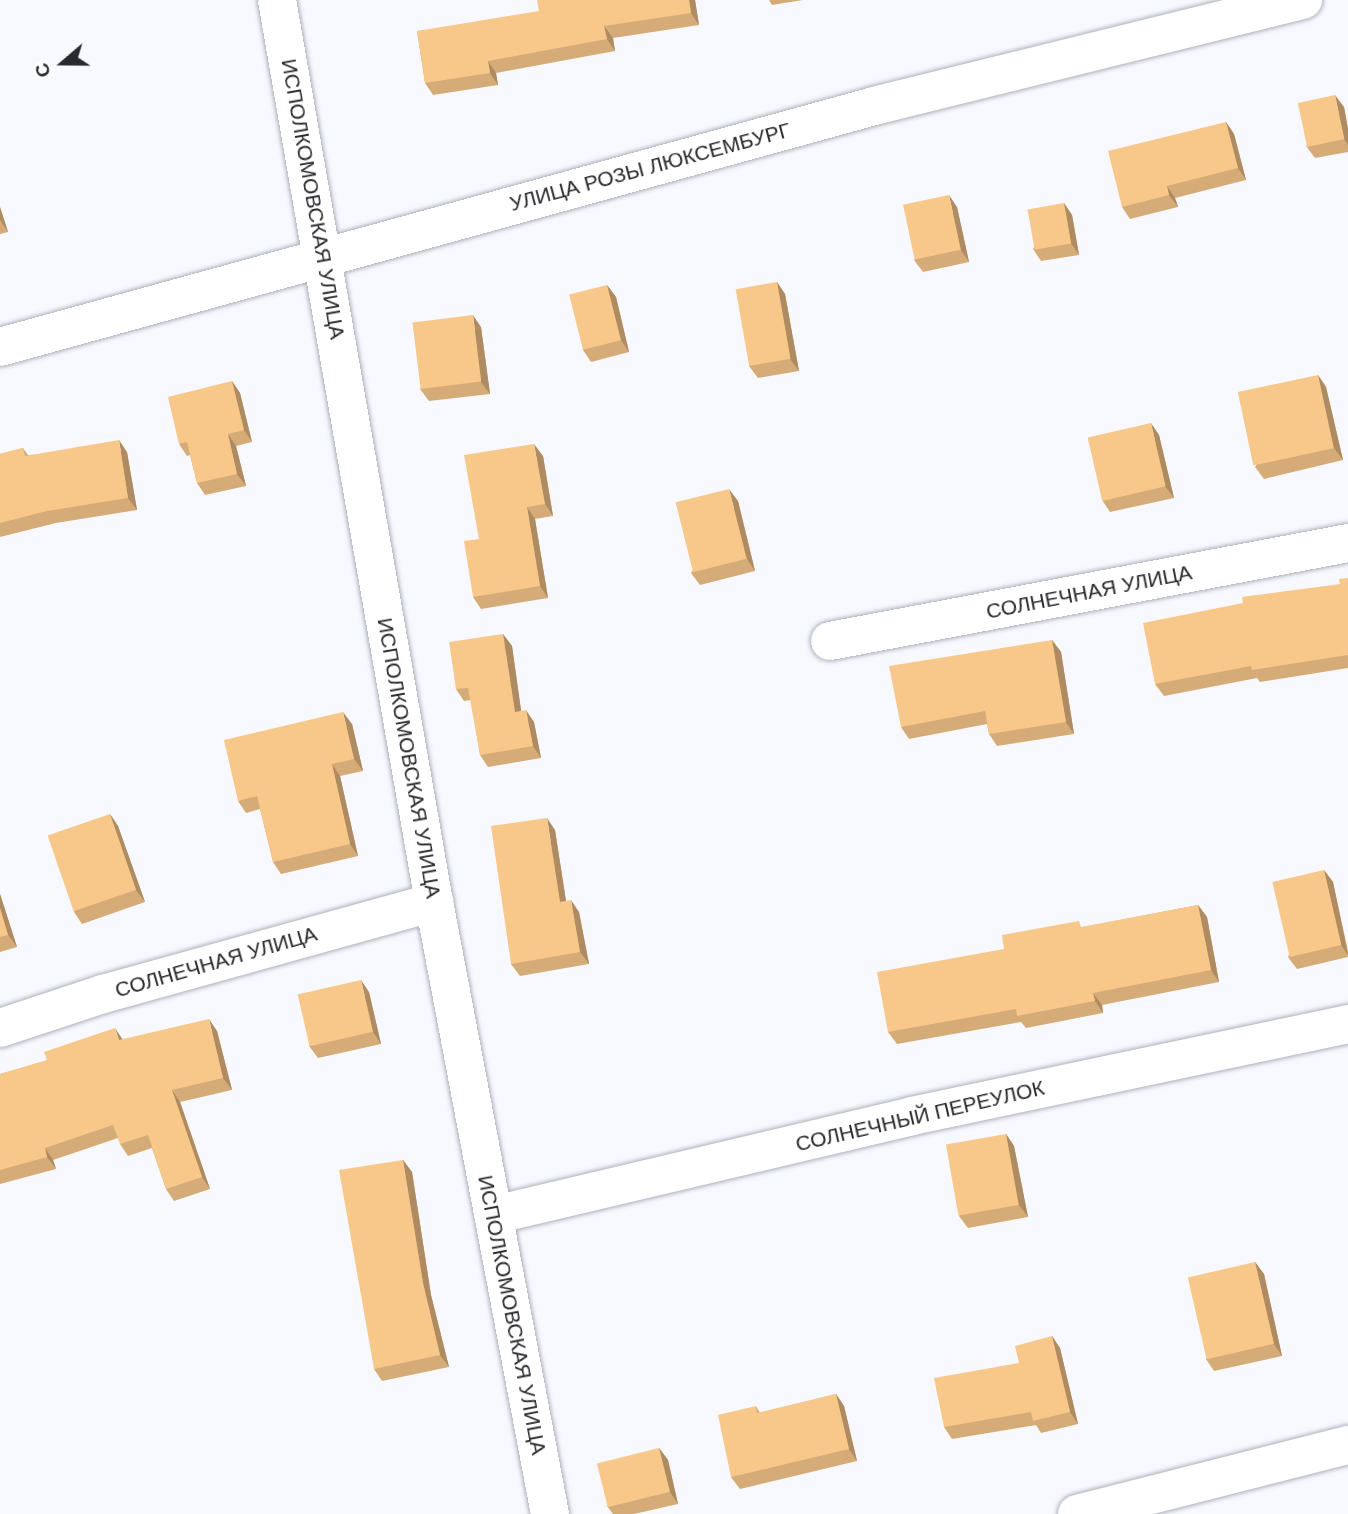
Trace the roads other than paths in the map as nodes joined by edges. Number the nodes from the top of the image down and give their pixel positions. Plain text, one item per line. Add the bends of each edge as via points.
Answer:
1 (277, 0) edge
2 (1303, 0) edge
3 (323, 256) junction
4 (0, 347) edge
5 (1348, 543) edge
6 (830, 641) dead end
7 (434, 901) junction
8 (1348, 1024) edge
9 (0, 1028) edge
10 (494, 1215) junction
11 (1348, 1445) edge
12 (550, 1514) edge
13 (1077, 1514) edge

1 - 3 street, ИСПОЛКОМОВСКАЯ УЛИЦА
2 - 3 street, УЛИЦА РОЗЫ ЛЮКСЕМБУРГ via 878,105
3 - 4 street, УЛИЦА РОЗЫ ЛЮКСЕМБУРГ
3 - 7 street, ИСПОЛКОМОВСКАЯ УЛИЦА
5 - 6 street, СОЛНЕЧНАЯ УЛИЦА
7 - 9 street, СОЛНЕЧНАЯ УЛИЦА via 103,994
7 - 10 street, ИСПОЛКОМОВСКАЯ УЛИЦА
8 - 10 street, СОЛНЕЧНЫЙ ПЕРЕУЛОК via 912,1116
10 - 12 street, ИСПОЛКОМОВСКАЯ УЛИЦА
11 - 13 street

